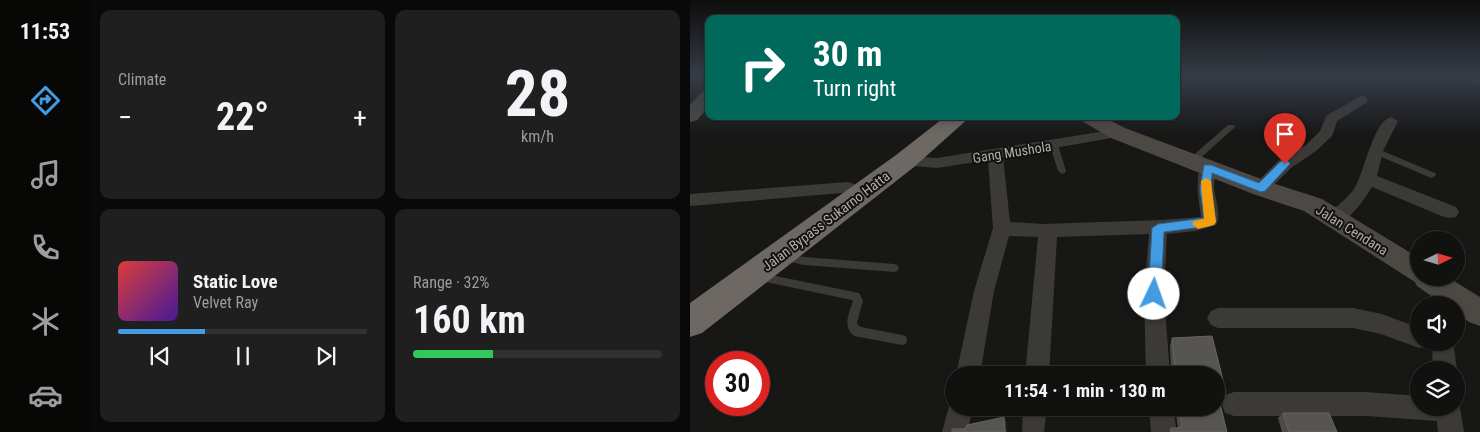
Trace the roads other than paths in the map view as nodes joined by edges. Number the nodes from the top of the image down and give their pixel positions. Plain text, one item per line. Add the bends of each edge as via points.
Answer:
1 (705, 100) edge
2 (1361, 100) dead end
3 (690, 116) edge
4 (936, 120) edge
5 (955, 120) edge
6 (1094, 120) edge
7 (1391, 121) dead end
8 (1231, 127) dead end
9 (1118, 133) junction
10 (1054, 145) junction
11 (1375, 150) junction
12 (995, 155) junction
13 (905, 161) junction
14 (1200, 164) junction
15 (1062, 171) dead end
16 (1432, 175) dead end
17 (1368, 179) junction
18 (848, 188) junction
19 (1261, 188) junction
20 (690, 200) edge
21 (1450, 212) dead end
22 (1335, 218) junction
23 (1002, 228) junction
24 (1158, 228) junction
25 (1048, 230) junction
26 (780, 256) junction
27 (1410, 266) edge
28 (894, 268) dead end
29 (746, 272) junction
30 (1437, 286) edge
31 (690, 302) edge
32 (1466, 308) edge
33 (1218, 318) dead end
34 (690, 322) edge
35 (1410, 335) edge
36 (902, 340) dead end
37 (970, 366) edge
38 (1038, 366) edge
39 (1158, 366) edge
40 (1234, 404) dead end
41 (1410, 410) edge
42 (958, 416) edge
43 (1162, 416) edge
44 (955, 432) edge
45 (1164, 432) edge

1 - 3 street
2 - 19 street via 1331,119 1328,134 1285,164
4 - 18 highway, Jalan Bypass Sukarno Hatta
5 - 13 highway, Jalan Bypass Sukarno Hatta
6 - 9 street, Jalan Cendana
7 - 11 street
8 - 14 lane
9 - 10 street, Gang Mushola
9 - 14 street, Jalan Cendana
10 - 12 street, Gang Mushola
10 - 15 lane
11 - 16 lane
11 - 17 street
12 - 13 street, Gang Mushola via 937,164
12 - 23 street
13 - 26 highway, Jalan Bypass Sukarno Hatta
14 - 19 street, Jalan Cendana
14 - 24 street via 1210,222
17 - 21 street
17 - 22 street via 1359,195
18 - 20 street
18 - 29 highway, Jalan Bypass Sukarno Hatta
19 - 22 street, Jalan Cendana
22 - 27 street, Jalan Cendana
23 - 25 street via 1024,232
23 - 37 street via 984,291
24 - 25 street
24 - 39 street via 1154,294
25 - 38 street
26 - 28 lane
26 - 29 highway, Jalan Bypass Sukarno Hatta
29 - 31 highway, Jalan Bypass Sukarno Hatta
29 - 34 highway, Jalan Bypass Sukarno Hatta
29 - 36 lane via 855,296 858,301 853,328 858,332
30 - 32 street
33 - 35 street via 1353,318
40 - 41 street via 1366,404
42 - 44 street
43 - 45 street

